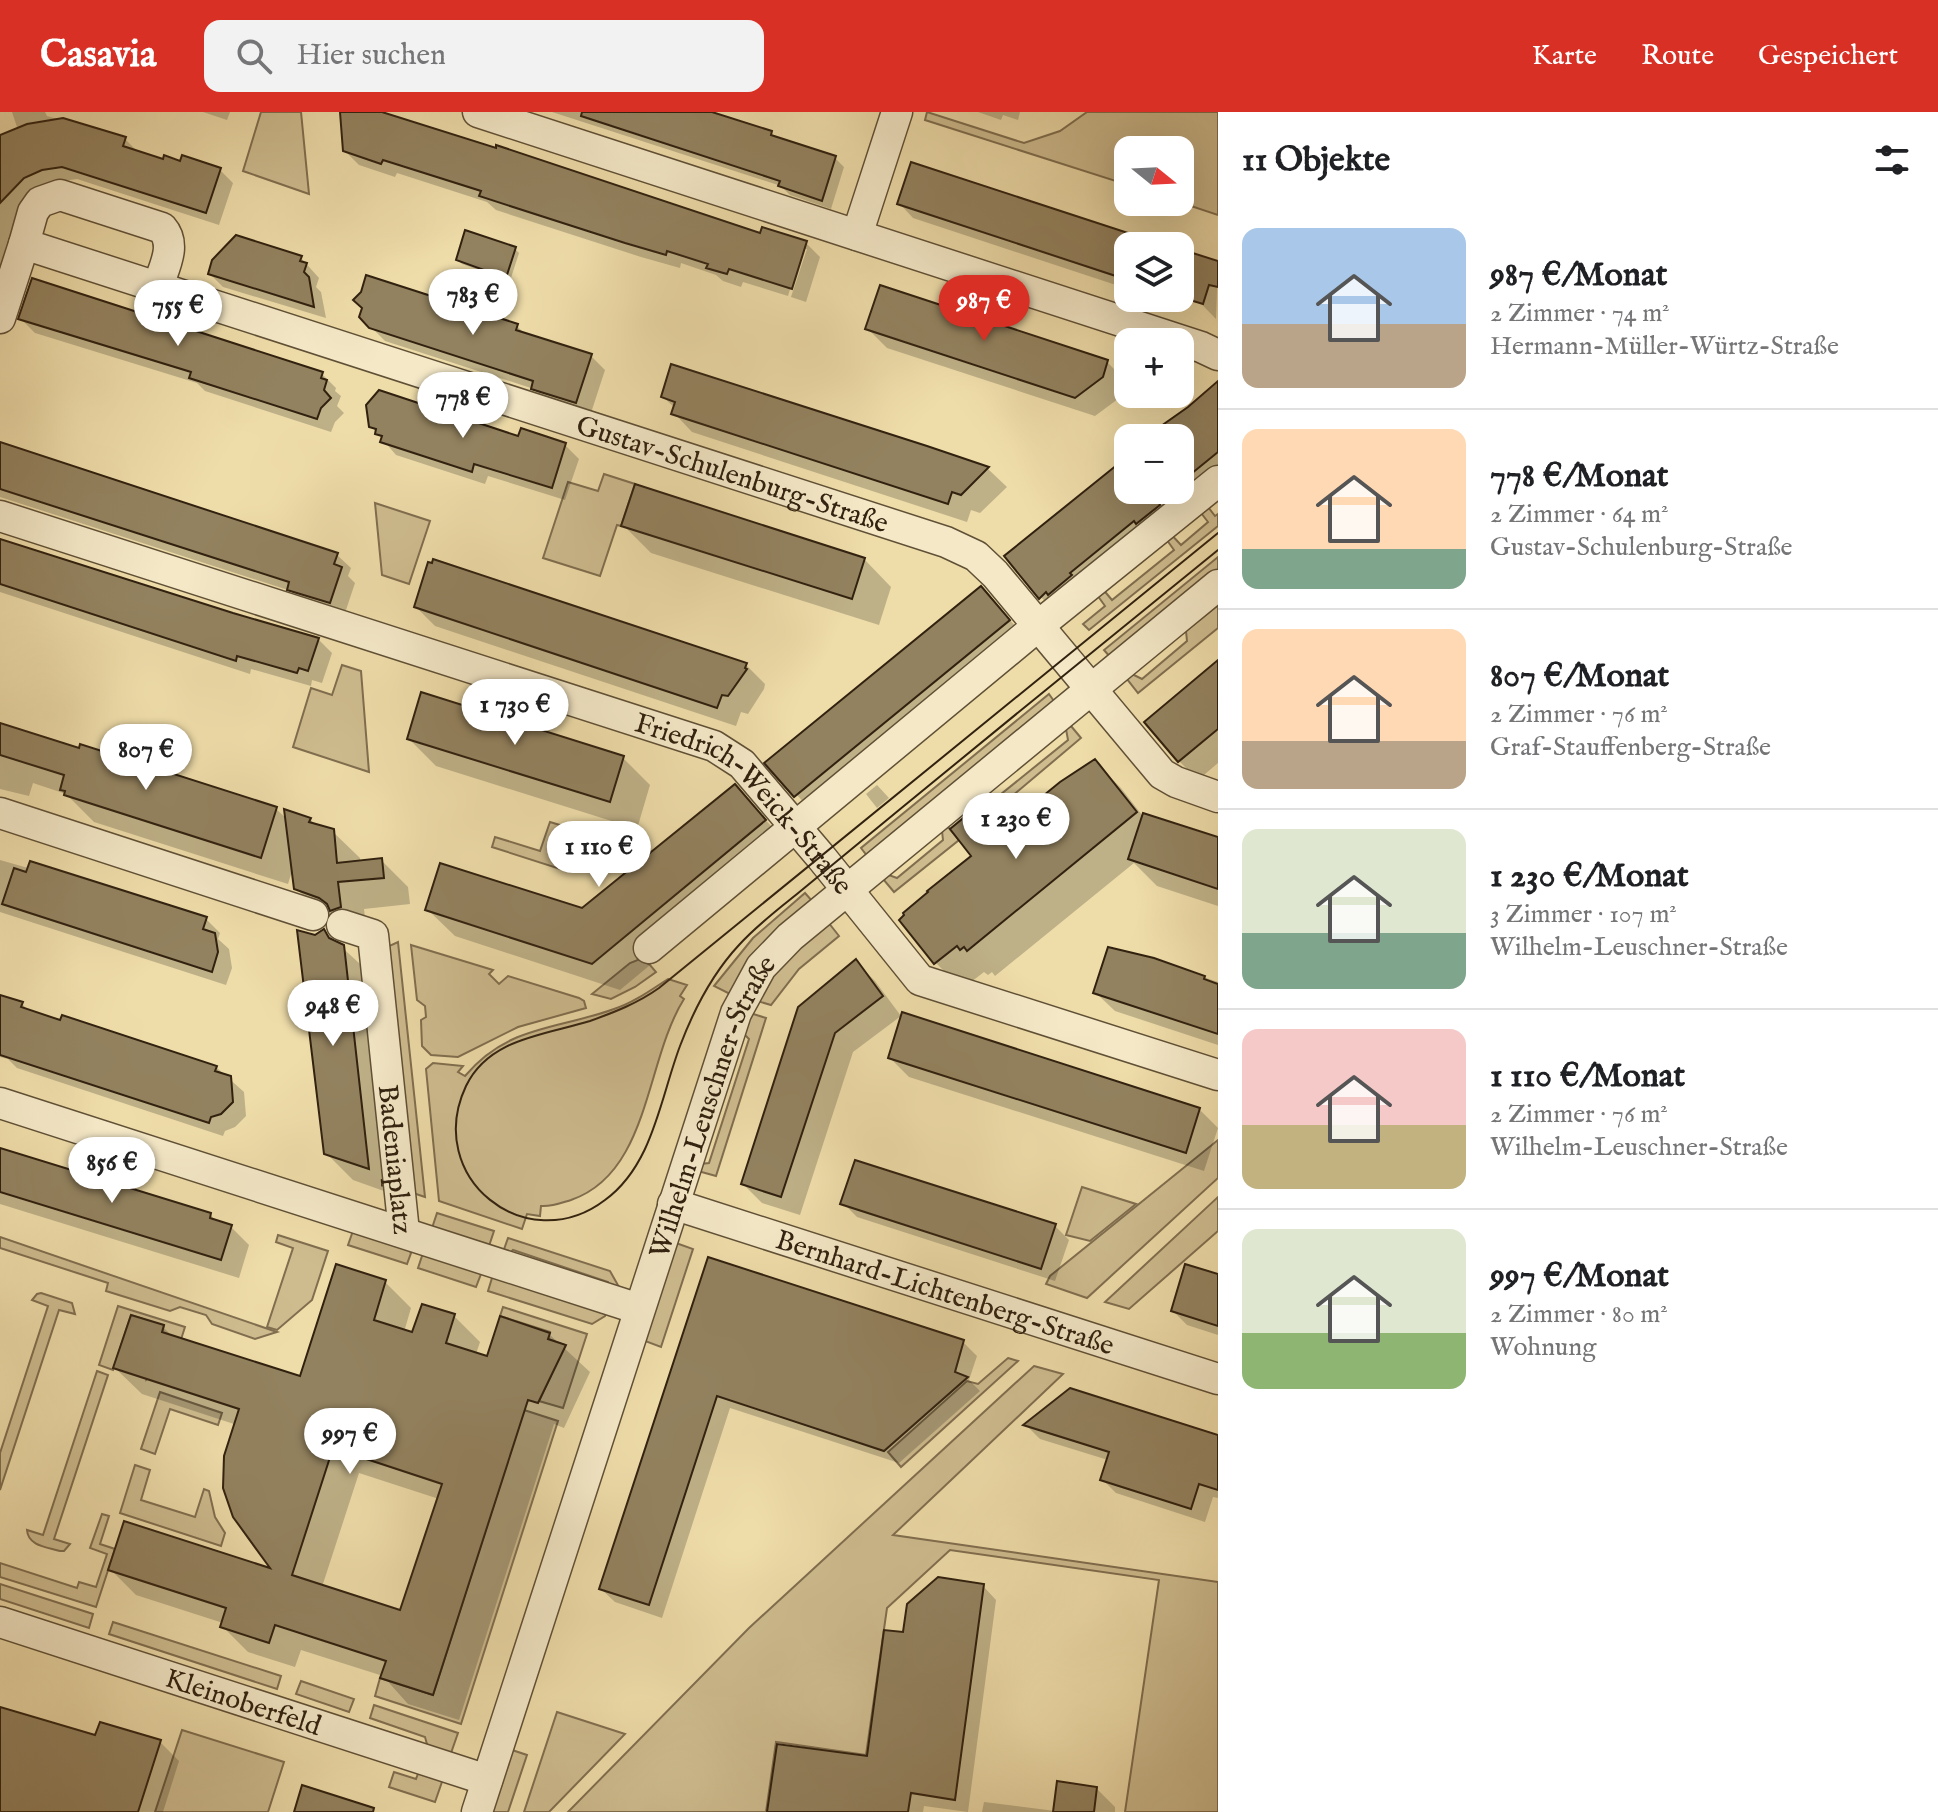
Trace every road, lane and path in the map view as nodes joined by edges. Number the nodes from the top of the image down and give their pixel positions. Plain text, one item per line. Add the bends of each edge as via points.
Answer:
1 (478, 112) edge
2 (897, 112) edge
3 (857, 235) junction
4 (24, 244) junction
5 (158, 286) junction
6 (0, 318) edge
7 (1218, 355) edge
8 (1218, 481) edge
9 (0, 516) edge
10 (1218, 585) edge
11 (1038, 626) junction
12 (1091, 690) junction
13 (1218, 797) edge
14 (0, 813) edge
15 (796, 827) junction
16 (847, 889) junction
17 (313, 915) dead end
18 (342, 925) dead end
19 (649, 948) dead end
20 (1218, 1075) edge
21 (0, 1103) edge
22 (673, 1204) junction
23 (404, 1232) junction
24 (639, 1309) junction
25 (1218, 1379) edge
26 (0, 1622) edge
27 (487, 1780) junction
28 (477, 1812) edge

1 - 3 street
2 - 3 street
3 - 7 street
4 - 5 street, Gustav-Schulenburg-Straße
4 - 5 street via 40,202 69,196 162,228 170,247
4 - 6 street
5 - 11 street, Gustav-Schulenburg-Straße via 946,542 976,556
8 - 11 street
9 - 15 street, Friedrich-Weick-Straße via 714,746 742,764
10 - 12 street, Wilhelm-Leuschner-Straße
11 - 12 street, Gustav-Schulenburg-Straße
11 - 15 street
12 - 13 street, Gustav-Schulenburg-Straße via 1162,774
12 - 16 street, Wilhelm-Leuschner-Straße
14 - 17 street
15 - 16 street, Friedrich-Weick-Straße
15 - 19 street
16 - 20 street, Friedrich-Weick-Straße via 925,982
16 - 22 street, Wilhelm-Leuschner-Straße via 775,951 750,984
18 - 23 street, Badeniaplatz via 373,935
21 - 23 street
22 - 24 street, Wilhelm-Leuschner-Straße
22 - 25 street, Bernhard-Lichtenberg-Straße
23 - 24 street, Badeniaplatz
24 - 27 street, Wilhelm-Leuschner-Straße
26 - 27 street, Kleinoberfeld
27 - 28 street, Wilhelm-Leuschner-Straße

